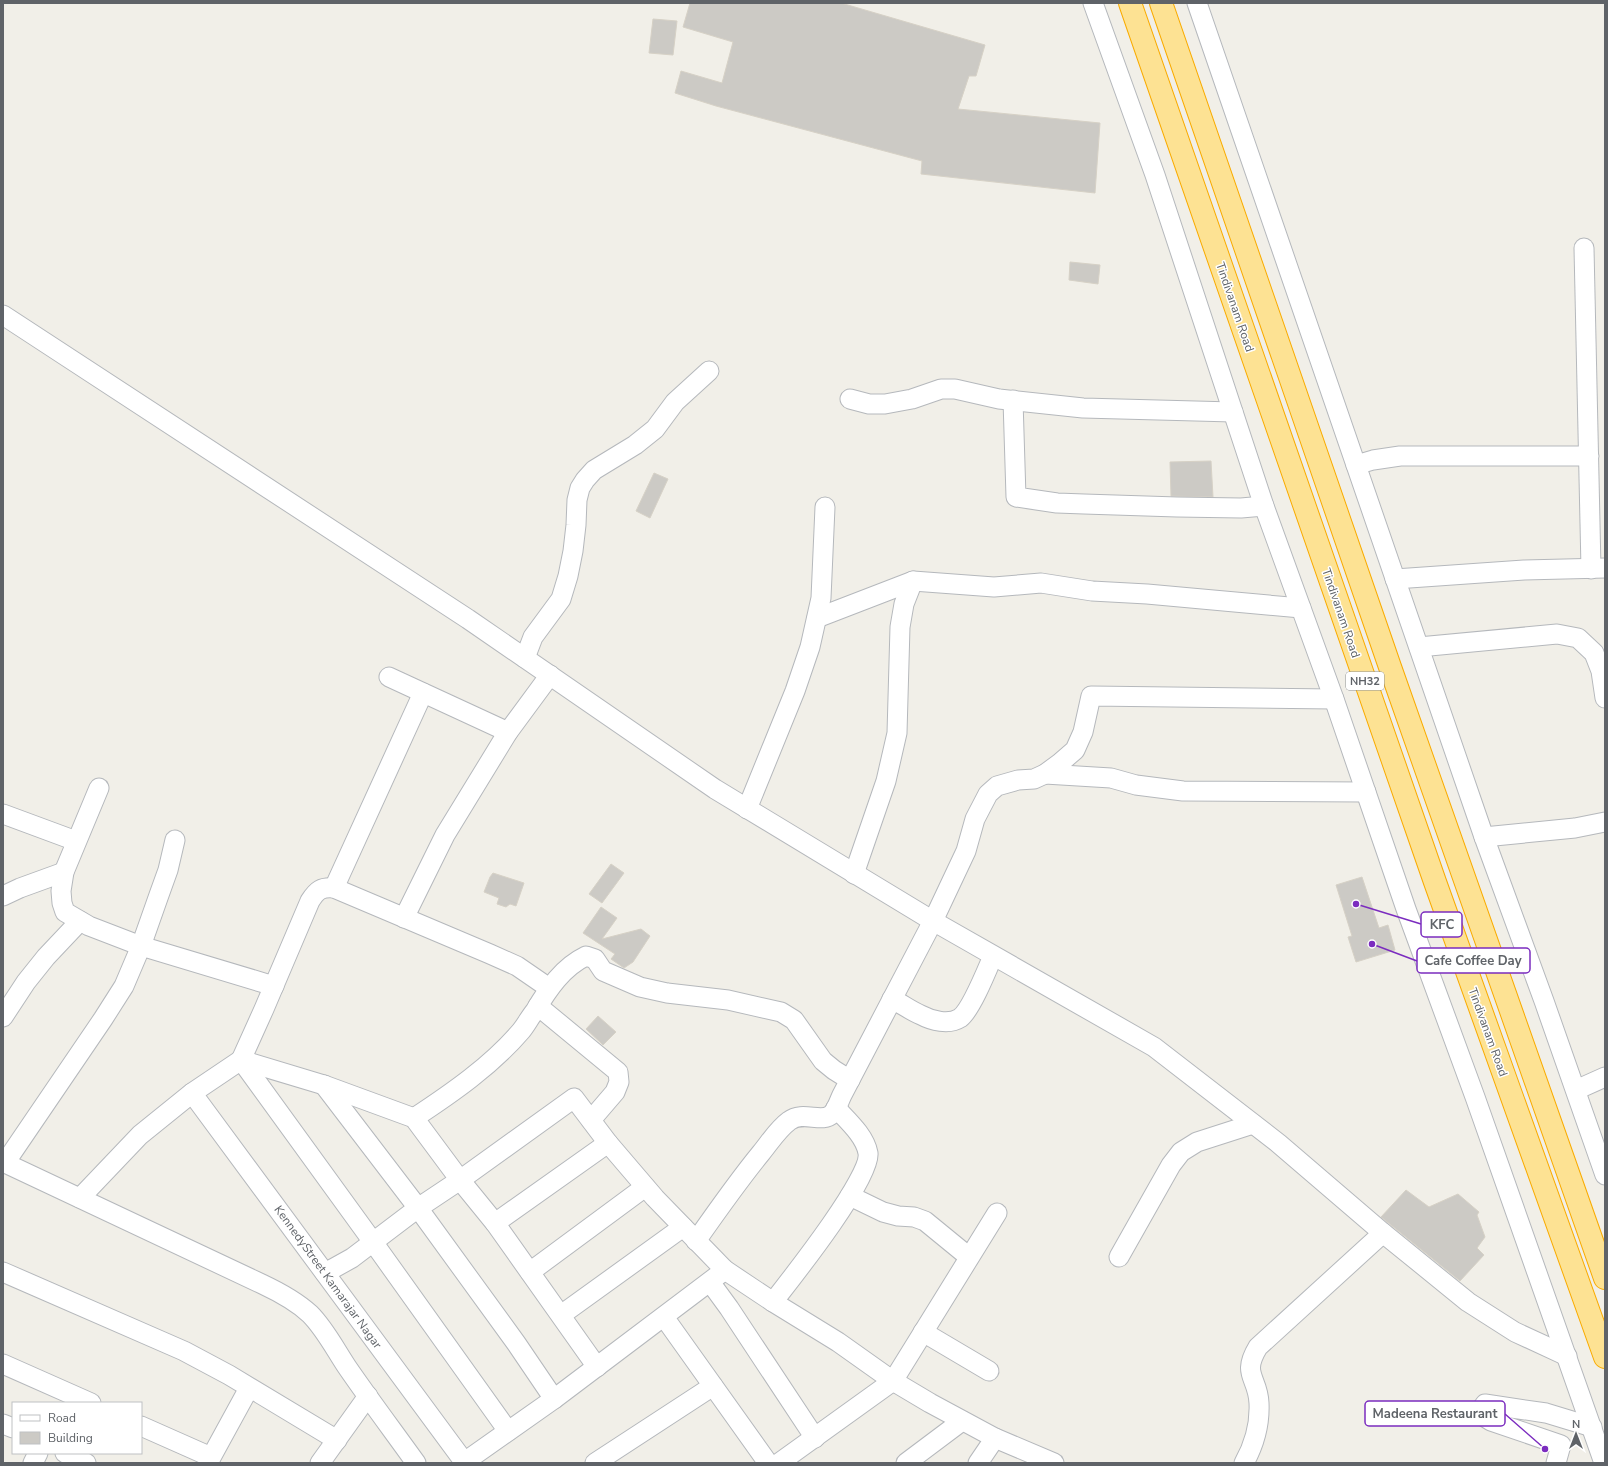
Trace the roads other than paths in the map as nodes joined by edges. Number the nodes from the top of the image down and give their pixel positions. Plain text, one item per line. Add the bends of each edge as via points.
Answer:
1 (1093, 3) edge
2 (1130, 3) edge
3 (1161, 3) edge
4 (1197, 3) edge
5 (1584, 248) dead end
6 (3, 315) edge
7 (709, 371) dead end
8 (850, 399) dead end
9 (1013, 400) junction
10 (1233, 412) junction
11 (1589, 456) junction
12 (1356, 465) junction
13 (1264, 506) junction
14 (825, 507) dead end
15 (1598, 568) edge
16 (1395, 579) junction
17 (913, 581) junction
18 (1302, 608) junction
19 (817, 618) junction
20 (1419, 647) junction
21 (525, 658) junction
22 (550, 675) junction
23 (388, 677) dead end
24 (423, 693) junction
25 (1605, 698) edge
26 (1334, 700) junction
27 (508, 732) junction
28 (1045, 774) junction
29 (99, 788) dead end
30 (1366, 792) junction
31 (747, 809) junction
32 (3, 814) edge
33 (1605, 822) edge
34 (1484, 837) junction
35 (175, 840) dead end
36 (76, 841) junction
37 (64, 872) junction
38 (854, 874) junction
39 (334, 888) junction
40 (3, 896) edge
41 (404, 918) junction
42 (80, 921) junction
43 (933, 921) junction
44 (141, 946) junction
45 (993, 956) junction
46 (274, 986) junction
47 (549, 988) junction
48 (892, 999) junction
49 (6, 1003) edge
50 (538, 1006) junction
51 (241, 1060) junction
52 (1605, 1077) edge
53 (850, 1080) junction
54 (324, 1085) junction
55 (1576, 1090) junction
56 (192, 1093) junction
57 (836, 1108) junction
58 (414, 1118) junction
59 (591, 1120) junction
60 (1253, 1124) junction
61 (608, 1143) junction
62 (4, 1162) edge
63 (1605, 1176) edge
64 (460, 1180) junction
65 (645, 1187) junction
66 (850, 1196) junction
67 (80, 1198) junction
68 (418, 1208) junction
69 (996, 1213) dead end
70 (495, 1223) junction
71 (1383, 1233) junction
72 (690, 1234) junction
73 (373, 1242) junction
74 (969, 1257) junction
75 (1119, 1257) dead end
76 (725, 1270) junction
77 (3, 1272) edge
78 (530, 1272) junction
79 (326, 1274) junction
80 (1605, 1278) edge
81 (710, 1282) junction
82 (773, 1302) junction
83 (561, 1315) junction
84 (664, 1317) junction
85 (923, 1332) junction
86 (1567, 1356) junction
87 (1605, 1357) edge
88 (3, 1364) edge
89 (597, 1367) junction
90 (989, 1371) dead end
91 (893, 1381) junction
92 (713, 1386) junction
93 (249, 1388) junction
94 (368, 1396) junction
95 (62, 1397) edge
96 (554, 1399) junction
97 (86, 1402) edge
98 (962, 1421) junction
99 (142, 1426) edge
100 (1592, 1427) junction
101 (508, 1431) junction
102 (815, 1438) junction
103 (994, 1438) junction
104 (337, 1440) junction
105 (38, 1454) edge
106 (67, 1454) edge
107 (209, 1460) edge
108 (33, 1463) edge
109 (86, 1463) edge
110 (320, 1463) edge
111 (416, 1463) edge
112 (464, 1463) edge
113 (596, 1463) edge
114 (768, 1463) edge
115 (779, 1463) edge
116 (906, 1463) edge
117 (978, 1463) edge
118 (1054, 1463) edge
119 (1244, 1463) edge
120 (1556, 1463) edge
121 (1604, 1463) edge

1 - 10 street via 1155,175
2 - 87 highway, Tindivanam Road / NH32 via 1434,882
3 - 80 highway, NH32 via 1390,667
4 - 12 street
5 - 11 street
6 - 21 street via 462,614
7 - 21 street via 675,402 655,429 635,445 594,470 585,480 577,500 573,552 561,599 533,637
8 - 9 street via 869,404 885,404 912,399 941,389 955,389
9 - 10 street via 1083,408
9 - 13 street via 1016,497 1084,504 1241,508
10 - 13 street
11 - 12 street via 1400,456
11 - 15 street
12 - 16 street
13 - 18 street
14 - 19 street via 821,598
15 - 16 street via 1524,570
16 - 20 street
17 - 18 street via 994,587 1041,583 1092,591
17 - 19 street
17 - 38 street via 904,604 900,627 897,733 886,781
18 - 26 street
19 - 31 street via 795,691
20 - 25 street via 1557,634 1578,638 1594,653 1602,671
20 - 34 street
21 - 22 street
22 - 27 street
22 - 31 street
23 - 24 street
24 - 27 street
24 - 39 street
26 - 28 street via 1091,696 1083,732 1075,750
26 - 30 street
27 - 41 street via 445,835
28 - 30 street via 1110,778 1136,785 1183,791
28 - 43 street via 1034,779 997,786 988,794 976,819 966,851
29 - 36 street
30 - 86 street
31 - 38 street
32 - 36 street
33 - 34 street via 1574,828
34 - 55 street
35 - 44 street via 168,870
36 - 37 street
37 - 40 street
37 - 42 street via 62,903 65,912
38 - 43 street
39 - 41 street
39 - 46 street via 320,889 310,901
41 - 47 street via 510,963
42 - 44 street
42 - 49 street
43 - 45 street
43 - 48 street
44 - 46 street
44 - 62 street via 124,986 103,1020
45 - 48 street via 967,1010 960,1018 939,1021 922,1016
45 - 60 street via 1154,1047
46 - 51 street
47 - 50 street
47 - 53 street via 577,960 586,956 595,959 604,970 640,987 728,1000 781,1012 794,1020 823,1061
48 - 53 street
50 - 58 street via 522,1030 499,1054 445,1098
50 - 59 street via 618,1072 619,1082 615,1092
51 - 54 street
51 - 56 street
51 - 73 street
52 - 55 street
53 - 57 street
54 - 58 street
54 - 68 street
55 - 63 street
56 - 67 street via 140,1135
56 - 79 street, KennedyStreet Kamarajar Nagar
57 - 66 street via 860,1136 868,1154 864,1173
57 - 72 street via 826,1118 798,1116 790,1120
58 - 64 street
59 - 61 street
59 - 64 street via 574,1098
60 - 71 street
60 - 75 street via 1197,1142 1181,1152 1171,1165
61 - 65 street
61 - 70 street
62 - 67 street
64 - 68 street
64 - 70 street
65 - 72 street
65 - 78 street
66 - 74 street via 883,1212 914,1217 925,1222
66 - 82 street
67 - 94 street via 286,1296 320,1325
68 - 73 street
68 - 96 street via 516,1342
69 - 74 street
70 - 78 street
71 - 86 street via 1468,1302 1515,1332
71 - 119 street via 1258,1347 1252,1358 1250,1370 1258,1393 1259,1423
72 - 76 street
72 - 83 street
73 - 79 street
73 - 101 street
74 - 85 street
76 - 81 street
76 - 82 street
77 - 93 street via 184,1351
78 - 83 street
79 - 112 street, KennedyStreet Kamarajar Nagar
81 - 84 street
81 - 102 street
82 - 91 street via 838,1342
83 - 89 street
84 - 89 street
84 - 92 street
85 - 90 street
85 - 91 street
86 - 100 street
88 - 95 street
89 - 96 street
91 - 98 street
91 - 102 street
92 - 113 street
92 - 114 street
93 - 104 street
93 - 107 street
94 - 104 street
94 - 111 street
95 - 97 street
96 - 101 street
98 - 103 street
98 - 116 street
99 - 107 street
100 - 120 street via 1546,1413 1485,1404 1480,1411 1491,1421 1561,1444
100 - 121 street
101 - 112 street
102 - 115 street
103 - 117 street
103 - 118 street
104 - 110 street
105 - 108 street
106 - 109 street

